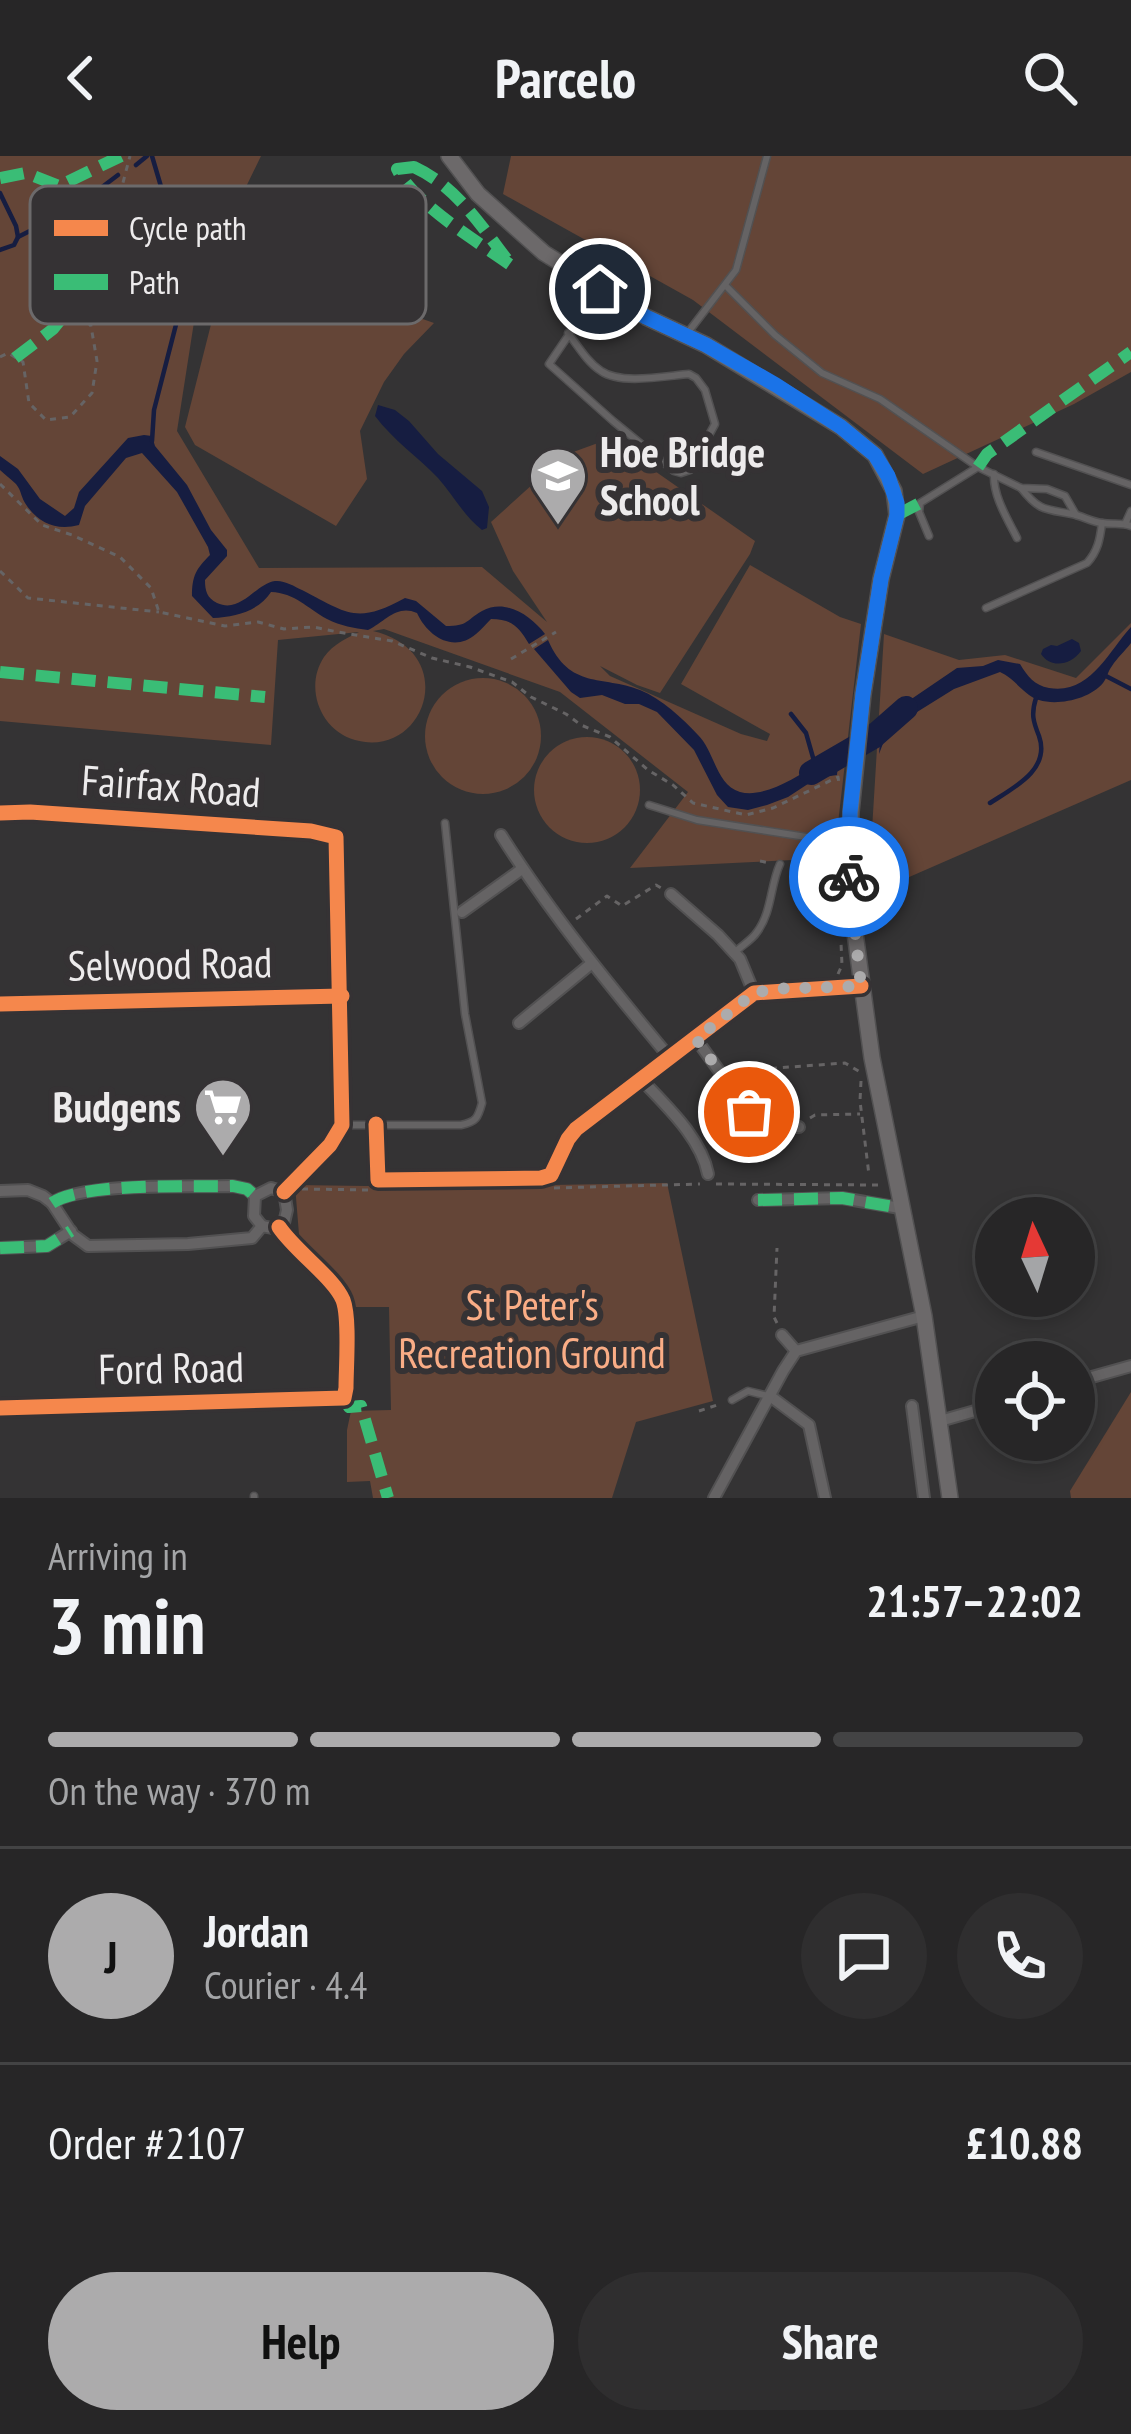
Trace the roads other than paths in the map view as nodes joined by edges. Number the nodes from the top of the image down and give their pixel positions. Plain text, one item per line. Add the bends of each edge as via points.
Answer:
1 (449, 156) edge
2 (767, 156) edge
3 (725, 285) junction
4 (600, 289) junction
5 (568, 333) junction
6 (686, 335) junction
7 (1036, 452) dead end
8 (978, 467) junction
9 (994, 474) junction
10 (1131, 485) edge
11 (1021, 488) junction
12 (1131, 511) edge
13 (1076, 515) junction
14 (1102, 523) junction
15 (1129, 524) edge
16 (929, 536) dead end
17 (1017, 538) dead end
18 (986, 608) dead end
19 (650, 805) dead end
20 (0, 813) edge
21 (445, 823) dead end
22 (501, 835) dead end
23 (849, 843) junction
24 (780, 864) road end
25 (522, 868) junction
26 (671, 894) road end
27 (462, 912) dead end
28 (734, 953) junction
29 (592, 963) junction
30 (861, 986) junction
31 (754, 993) junction
32 (341, 996) junction
33 (0, 1004) edge
34 (519, 1023) dead end
35 (696, 1039) junction
36 (670, 1058) junction
37 (640, 1078) junction
38 (376, 1124) junction
39 (342, 1125) junction
40 (799, 1127) road end
41 (708, 1174) dead end
42 (0, 1191) edge
43 (284, 1192) junction
44 (255, 1196) junction
45 (758, 1200) dead end
46 (52, 1203) junction
47 (900, 1208) junction
48 (262, 1226) junction
49 (279, 1227) junction
50 (71, 1231) junction
51 (0, 1248) edge
52 (924, 1316) junction
53 (782, 1335) road end
54 (796, 1351) junction
55 (1131, 1366) edge
56 (1095, 1376) edge
57 (770, 1396) junction
58 (732, 1400) road end
59 (912, 1406) dead end
60 (0, 1408) edge
61 (975, 1410) edge
62 (926, 1422) junction
63 (714, 1498) edge
64 (825, 1498) edge
65 (924, 1498) edge
66 (950, 1498) edge

1 - 4 main road via 511,225
2 - 3 lane
3 - 6 lane
3 - 8 lane via 822,373 880,399
4 - 5 lane
4 - 6 main road
5 - 5 lane via 609,376 689,374 701,382 715,424 690,470 674,471 549,364
6 - 23 main road via 841,427 875,455 897,503 846,779
7 - 10 lane
8 - 9 lane
8 - 16 lane via 920,503
9 - 11 lane
9 - 17 lane
11 - 13 lane via 1035,506
11 - 13 lane via 1065,496
12 - 15 lane
13 - 14 lane
14 - 15 lane
14 - 18 lane via 1088,563
19 - 23 lane
20 - 32 street, Fairfax Road via 336,837
21 - 38 lane via 479,1117 461,1125
22 - 25 street
23 - 30 main road
24 - 28 lane via 757,933
25 - 27 street
25 - 29 street
26 - 28 street
28 - 31 street
29 - 34 street
29 - 36 street
30 - 31 street
30 - 47 main road
31 - 35 street
32 - 33 street, Selwood Road
32 - 39 street
35 - 36 street
35 - 40 street via 764,1126
36 - 37 street
37 - 38 street via 576,1129 551,1175 541,1178 378,1180
37 - 41 street via 705,1157
38 - 39 lane
39 - 43 street
42 - 46 street via 28,1190
43 - 44 street
43 - 49 street
44 - 46 street via 233,1186 95,1190
44 - 48 street
45 - 47 street via 842,1198
46 - 50 street
47 - 52 main road
48 - 49 street
48 - 50 street via 243,1240 188,1244 88,1246
49 - 60 street, Ford Road via 343,1301 344,1398
50 - 51 street via 47,1246
52 - 54 street
52 - 62 main road
53 - 54 street
54 - 57 street
55 - 56 street
57 - 58 lane via 748,1391
57 - 63 street
57 - 64 street via 809,1425
59 - 62 street
61 - 62 street
62 - 65 street
62 - 66 main road

